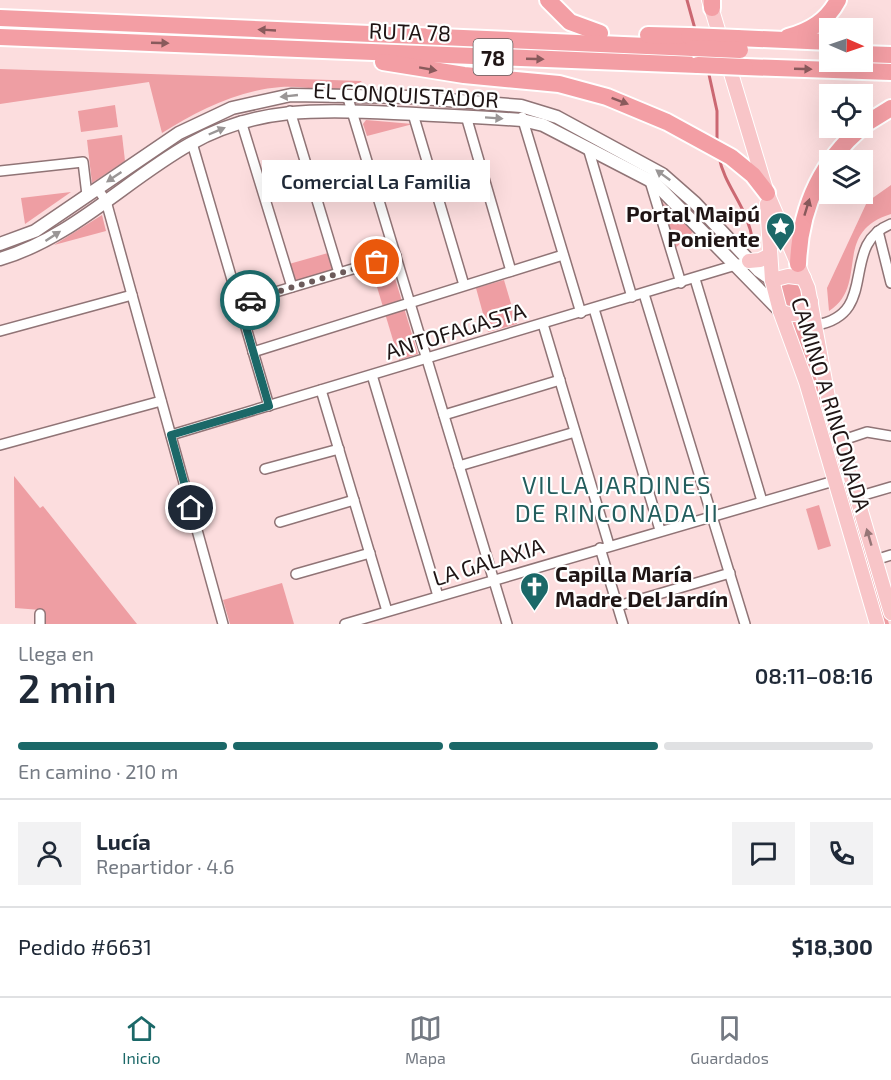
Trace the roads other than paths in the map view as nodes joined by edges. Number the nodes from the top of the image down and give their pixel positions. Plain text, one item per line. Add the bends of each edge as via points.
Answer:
1 (548, 0) edge
2 (838, 0) edge
3 (711, 3) edge
4 (0, 18) edge
5 (325, 33) junction
6 (600, 33) junction
7 (0, 37) edge
8 (776, 40) junction
9 (691, 42) junction
10 (819, 42) edge
11 (873, 43) edge
12 (739, 44) junction
13 (891, 44) edge
14 (287, 48) junction
15 (819, 52) edge
16 (873, 54) edge
17 (891, 55) edge
18 (891, 72) edge
19 (347, 95) junction
20 (521, 106) junction
21 (891, 108) edge
22 (290, 111) junction
23 (352, 111) junction
24 (413, 114) junction
25 (466, 117) junction
26 (522, 120) junction
27 (873, 120) edge
28 (241, 121) junction
29 (851, 138) edge
30 (192, 143) junction
31 (588, 148) junction
32 (0, 171) edge
33 (649, 178) junction
34 (92, 192) junction
35 (767, 193) junction
36 (106, 201) junction
37 (891, 224) edge
38 (878, 231) junction
39 (0, 244) edge
40 (563, 255) junction
41 (770, 255) junction
42 (396, 256) junction
43 (0, 259) edge
44 (749, 261) junction
45 (735, 267) junction
46 (511, 271) junction
47 (801, 271) junction
48 (339, 273) junction
49 (695, 279) junction
50 (772, 280) junction
51 (681, 283) junction
52 (891, 284) edge
53 (464, 285) junction
54 (292, 287) junction
55 (644, 294) junction
56 (132, 295) junction
57 (632, 297) junction
58 (811, 301) junction
59 (410, 302) junction
60 (239, 303) junction
61 (594, 309) junction
62 (780, 311) junction
63 (581, 313) junction
64 (543, 324) junction
65 (816, 325) junction
66 (0, 331) edge
67 (253, 352) junction
68 (427, 359) junction
69 (372, 375) junction
70 (560, 380) junction
71 (321, 390) junction
72 (161, 401) junction
73 (269, 406) junction
74 (444, 416) junction
75 (575, 432) junction
76 (171, 435) junction
77 (891, 436) edge
78 (840, 441) junction
79 (0, 445) edge
80 (339, 449) junction
81 (459, 466) junction
82 (265, 470) dead end
83 (850, 476) junction
84 (834, 480) junction
85 (891, 487) edge
86 (857, 496) junction
87 (354, 500) junction
88 (762, 501) junction
89 (712, 515) junction
90 (280, 522) dead end
91 (660, 530) junction
92 (605, 546) junction
93 (370, 553) junction
94 (891, 555) edge
95 (875, 560) junction
96 (730, 573) junction
97 (296, 574) dead end
98 (494, 579) junction
99 (438, 596) junction
100 (618, 606) junction
101 (387, 611) junction
102 (891, 613) edge
103 (223, 624) edge
104 (345, 624) edge
105 (507, 624) edge
106 (623, 624) edge
107 (745, 624) edge
108 (877, 624) edge

1 - 6 highway via 570,22
2 - 8 highway via 815,26
3 - 35 main road, CAMINO A RINCONADA
5 -> 4 highway, RUTA 78 / 78
5 - 6 highway via 450,28
5 - 9 highway, RUTA 78 / 78
6 - 9 highway
7 -> 14 highway, RUTA 78 / 78
8 - 10 highway
8 - 12 highway
9 - 12 highway, bridge
11 - 13 highway
12 - 15 highway
14 -> 18 highway, RUTA 78 / 78, bridge
14 -> 35 highway via 464,75 551,83 591,92 646,112 731,157
16 - 17 highway
19 - 20 main road, EL CONQUISTADOR
19 - 23 street
19 -> 34 main road, EL CONQUISTADOR via 291,95 232,108 179,133
20 - 26 street
44 -> 20 main road, EL CONQUISTADOR via 662,174 551,114
21 - 27 highway
22 - 23 main road, EL CONQUISTADOR
22 - 28 main road, EL CONQUISTADOR
22 - 48 street
23 - 24 main road, EL CONQUISTADOR
23 - 42 street
24 - 25 main road, EL CONQUISTADOR
24 - 53 street
25 -> 26 main road, EL CONQUISTADOR
25 - 46 street
26 - 31 main road, EL CONQUISTADOR via 543,125
26 - 40 street
30 -> 28 main road, EL CONQUISTADOR
28 - 54 street
47 -> 29 highway via 801,233 811,194 829,160
30 - 36 main road, EL CONQUISTADOR
30 - 60 street
31 - 33 main road, EL CONQUISTADOR
31 - 57 street
32 - 34 street via 83,162
33 - 45 main road, EL CONQUISTADOR via 667,192
33 - 51 street
34 - 36 street
34 - 39 main road, EL CONQUISTADOR via 35,231
35 - 41 main road, CAMINO A RINCONADA
35 - 47 main road, CAMINO A RINCONADA
43 -> 36 main road, EL CONQUISTADOR via 33,248
36 - 56 street
37 - 38 street
38 - 52 street
38 - 65 street via 862,254 853,301 837,318
40 - 46 street
40 - 63 street
41 - 44 main road
41 - 50 main road, CAMINO A RINCONADA
42 - 48 street
42 - 59 street
44 - 45 street, ANTOFAGASTA
44 - 50 main road, EL CONQUISTADOR
45 - 49 street, ANTOFAGASTA
45 - 62 main road, EL CONQUISTADOR
46 - 53 street
47 - 50 main road
47 - 58 main road, CAMINO A RINCONADA
48 - 54 street
49 - 51 street, ANTOFAGASTA
49 - 88 street
50 - 62 main road, CAMINO A RINCONADA
51 - 55 street, ANTOFAGASTA
53 - 59 street
54 - 60 street
55 - 57 street, ANTOFAGASTA
55 - 89 street
56 - 66 street
56 - 72 street
57 - 61 street, ANTOFAGASTA
58 - 62 main road via 798,314
58 - 65 main road, CAMINO A RINCONADA
59 - 67 street
59 - 68 street
60 - 67 street
61 - 63 street, ANTOFAGASTA
61 - 91 street
62 - 84 main road, CAMINO A RINCONADA via 806,382
63 - 64 street, ANTOFAGASTA
64 - 68 street, ANTOFAGASTA
64 - 70 street
65 - 78 main road, CAMINO A RINCONADA via 825,385
67 - 73 street
68 - 69 street, ANTOFAGASTA
68 - 74 street
69 - 71 street, ANTOFAGASTA
69 - 99 street
70 - 74 street
70 - 75 street
71 - 73 street, ANTOFAGASTA
71 - 80 street
72 - 76 street
72 - 79 street
73 - 76 street, ANTOFAGASTA
74 - 81 street
75 - 81 street
75 - 92 street
76 - 103 street
77 - 78 street via 867,432
78 - 83 main road, CAMINO A RINCONADA
80 - 82 street
80 - 87 street
81 - 98 street
83 - 84 street, LA GALAXIA
83 - 86 main road, CAMINO A RINCONADA
84 - 88 street, LA GALAXIA
84 - 108 main road, CAMINO A RINCONADA
85 - 86 street
95 -> 86 main road, CAMINO A RINCONADA
87 - 90 street
87 - 93 street
88 - 89 street, LA GALAXIA
89 - 91 street, LA GALAXIA
89 - 96 street
91 - 92 street, LA GALAXIA
92 - 98 street, LA GALAXIA
92 - 100 street
93 - 97 street
93 - 101 street
94 - 95 street
95 - 102 main road, CAMINO A RINCONADA
96 - 100 street
96 - 107 street
98 - 99 street, LA GALAXIA
98 - 105 street
99 - 101 street, LA GALAXIA
100 - 106 street
101 - 104 street, LA GALAXIA

